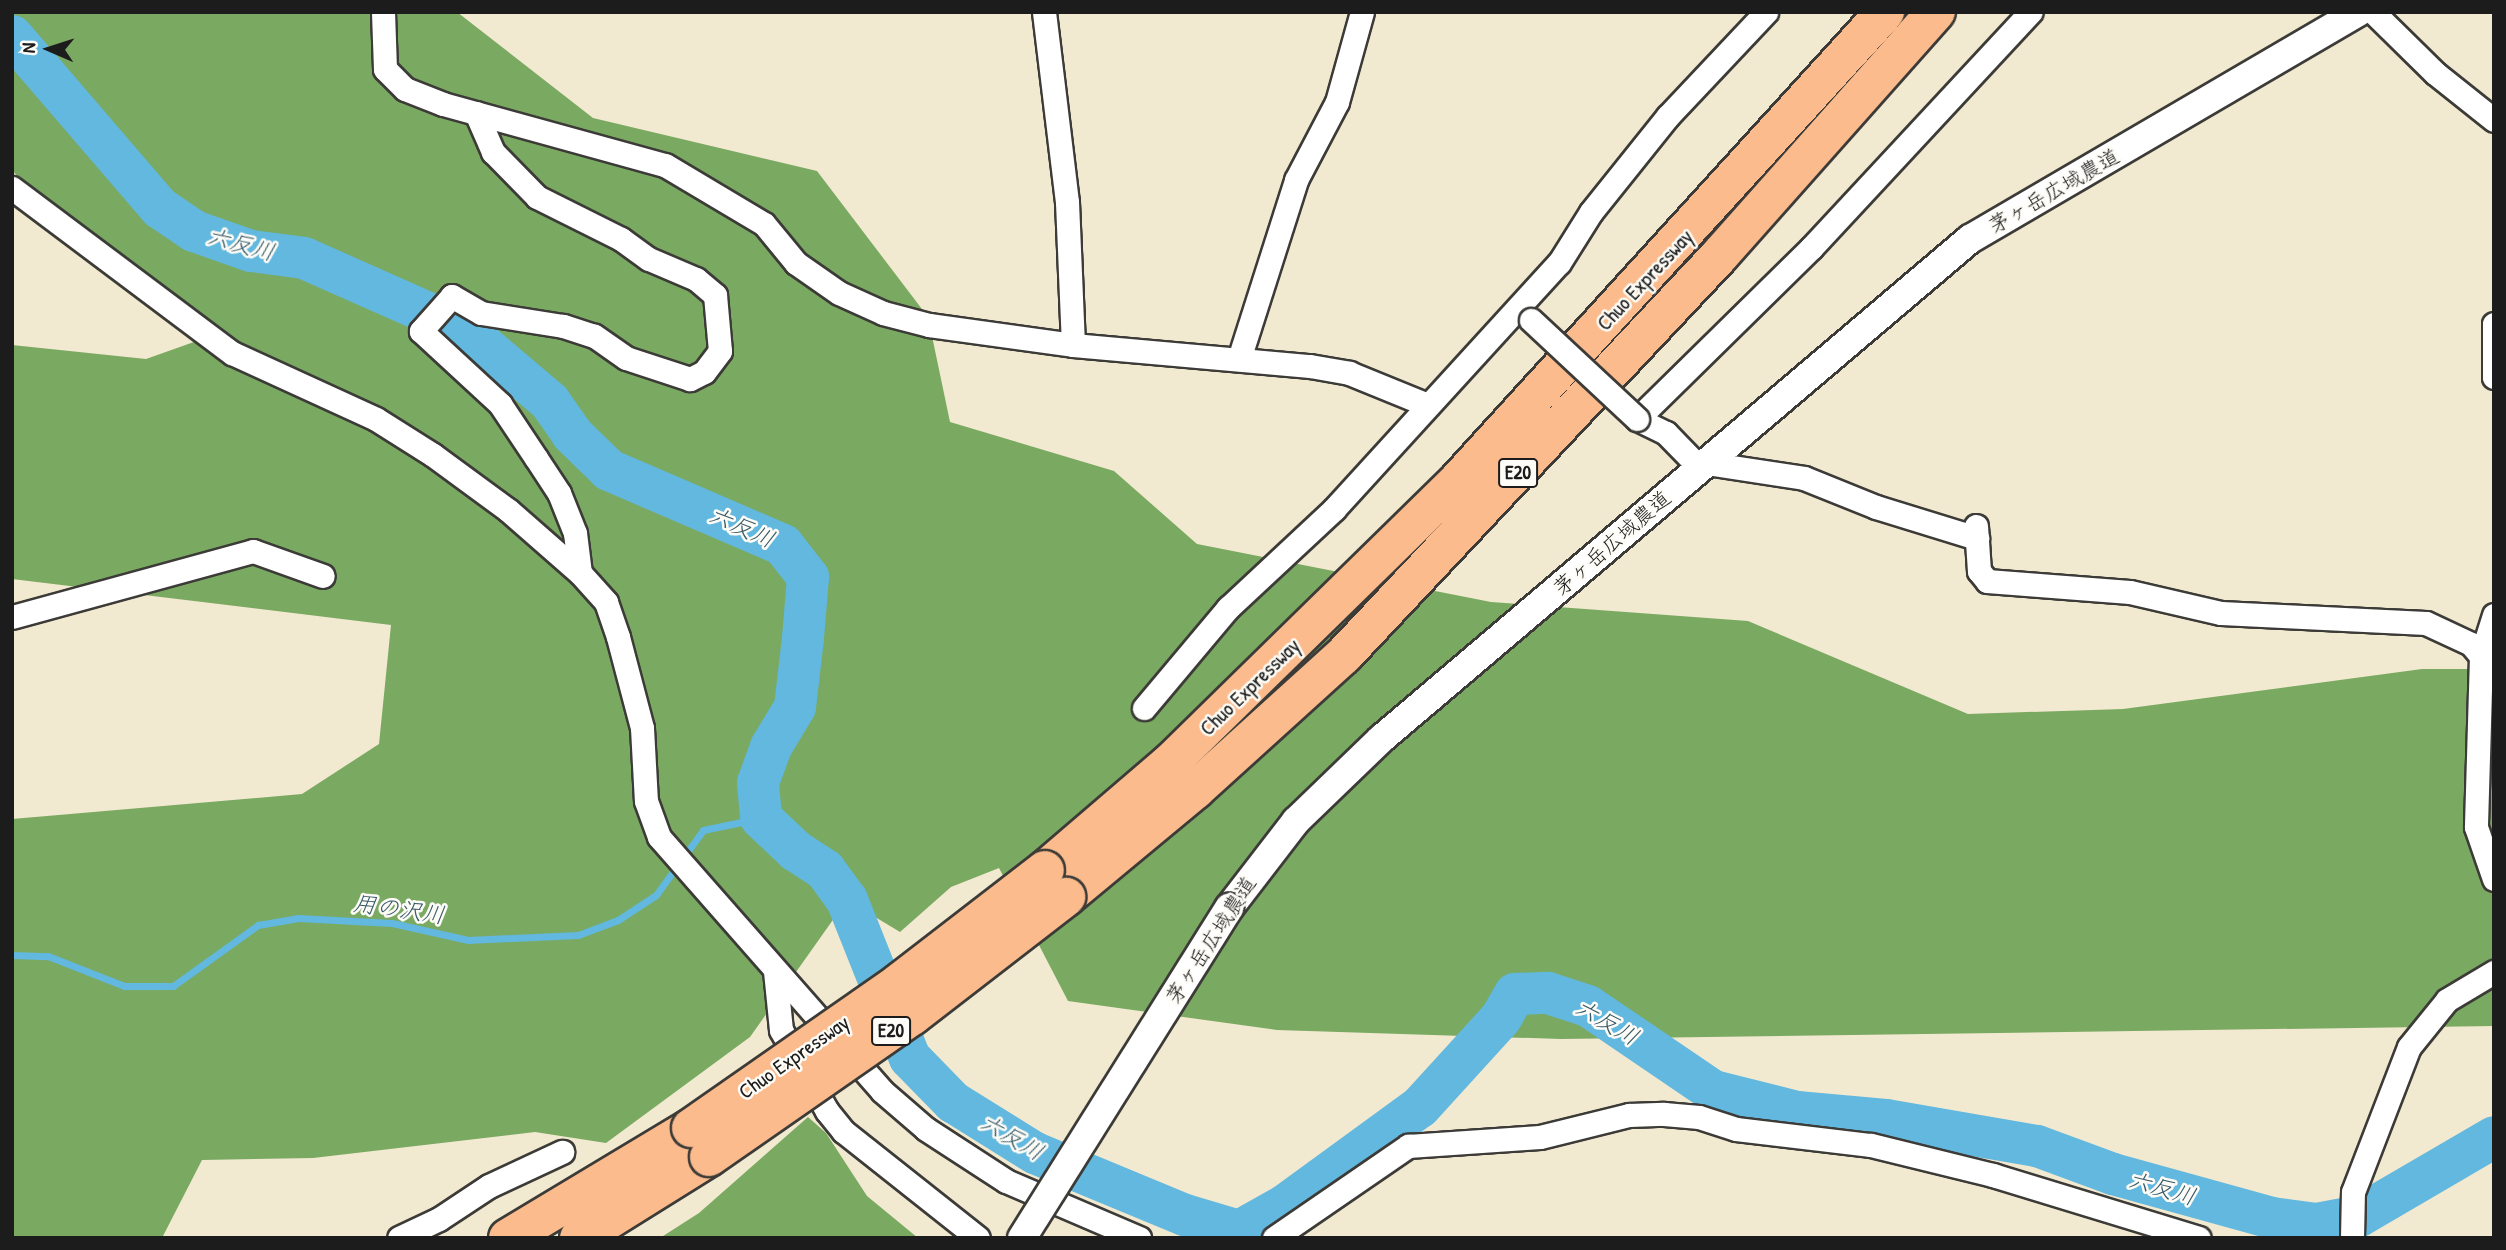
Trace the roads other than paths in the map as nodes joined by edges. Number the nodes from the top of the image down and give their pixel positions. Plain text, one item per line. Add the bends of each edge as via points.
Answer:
1 (383, 12) edge
2 (1044, 12) edge
3 (1362, 12) edge
4 (1766, 12) edge
5 (1885, 12) edge
6 (1936, 12) edge
7 (2029, 12) edge
8 (2359, 12) edge
9 (2373, 12) edge
10 (476, 113) junction
11 (2494, 120) edge
12 (12, 188) edge
13 (1525, 313) junction
14 (2494, 324) edge
15 (1073, 345) junction
16 (1239, 359) junction
17 (2494, 377) edge
18 (1428, 405) junction
19 (1637, 419) junction
20 (1703, 465) junction
21 (580, 573) junction
22 (323, 576) dead end
23 (2494, 615) edge
24 (12, 617) edge
25 (2487, 664) edge
26 (1144, 708) dead end
27 (2494, 879) edge
28 (1055, 884) junction
29 (775, 971) junction
30 (2494, 972) edge
31 (700, 1142) junction
32 (562, 1152) dead end
33 (399, 1238) edge
34 (508, 1238) edge
35 (579, 1238) edge
36 (978, 1238) edge
37 (1022, 1238) edge
38 (1139, 1238) edge
39 (1274, 1238) edge
40 (2199, 1238) edge
41 (2351, 1238) edge

1 - 10 street via 385,69 405,89
2 - 15 street via 1067,202
3 - 16 street via 1337,102 1296,180
4 - 13 street via 1668,116 1591,212
5 - 28 highway, Chuo Expressway / E20 via 1456,483 1170,763
6 - 28 highway, Chuo Expressway / E20 via 1720,255 1344,655 1195,790
7 - 19 street via 1812,247
8 - 20 street, 茅ヶ岳広域農道 via 1970,239
9 - 11 street via 2435,73
10 - 15 street via 665,164 764,224 796,263 839,293 883,313
10 - 21 street via 493,152 537,197 621,239 649,259 696,279 715,295 720,351 704,372 690,379 648,368 594,336 563,326 481,313 452,296 442,302 421,331 499,404 559,493 575,533
12 - 21 street via 232,353 376,419 433,456 508,510
13 - 18 street
13 - 19 street, bridge
14 - 17 street
15 - 16 street
16 - 18 street via 1349,373
18 - 26 street via 1334,509 1228,608
19 - 20 street via 1666,433
20 - 25 street via 1804,478 1876,507 1976,532 1979,571 1986,581 2130,592 2221,613 2426,624 2452,632
20 - 37 street, 茅ヶ岳広域農道, bridge via 1362,757 1296,821 1229,908
21 - 29 street via 606,602 618,637 642,727 646,801 659,837
22 - 24 street via 253,551
23 - 25 street
25 - 27 street via 2476,827
28 - 31 highway, Chuo Expressway / E20, bridge via 900,982
29 - 36 street via 781,1030 827,1111 843,1130
29 - 38 street via 882,1091 926,1129 1006,1181
30 - 41 street via 2446,1000 2409,1047 2353,1192
31 - 34 highway, Chuo Expressway / E20
31 - 35 highway, Chuo Expressway / E20
32 - 33 street via 489,1186 439,1219
39 - 40 street via 1408,1146 1540,1138 1629,1115 1664,1114 1699,1117 1735,1129 1871,1145 1993,1175

